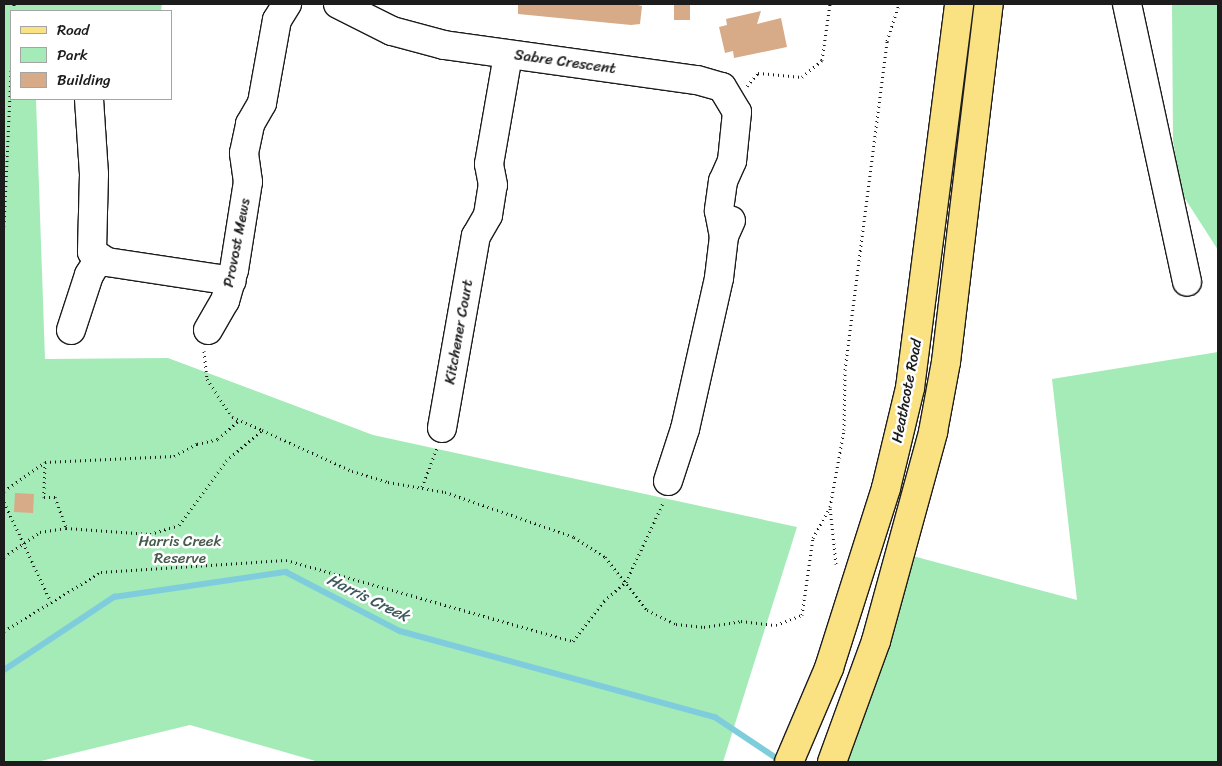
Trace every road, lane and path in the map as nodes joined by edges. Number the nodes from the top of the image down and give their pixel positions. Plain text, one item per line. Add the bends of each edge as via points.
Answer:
1 (286, 4) edge
2 (338, 4) edge
3 (830, 4) edge
4 (899, 4) edge
5 (959, 4) edge
6 (989, 4) edge
7 (1127, 4) edge
8 (508, 54) junction
9 (744, 89) dead end
10 (10, 91) edge
11 (89, 100) edge
12 (4, 226) edge
13 (99, 259) junction
14 (232, 281) junction
15 (1188, 282) dead end
16 (72, 330) dead end
17 (208, 330) joint
18 (239, 420) junction
19 (442, 428) joint
20 (262, 430) junction
21 (45, 462) junction
22 (668, 481) joint
23 (422, 487) junction
24 (4, 491) edge
25 (4, 502) edge
26 (830, 507) junction
27 (5, 510) edge
28 (66, 528) junction
29 (23, 543) junction
30 (4, 557) edge
31 (836, 571) dead end
32 (626, 582) junction
33 (51, 602) junction
34 (4, 631) edge
35 (789, 762) edge
36 (832, 762) edge

1 - 14 street, Provost Mews via 277,20 262,103 250,124 244,153 248,182
2 - 8 street, Sabre Crescent via 370,21 418,39
3 - 9 path via 822,60 802,77 758,73
4 - 26 path via 887,41 845,370 844,430
5 - 35 main road, Heathcote Road via 910,388 886,488 829,668
6 - 36 main road, Heathcote Road via 940,399 910,528 863,681
7 - 15 street
8 - 19 street, Kitchener Court via 489,164 476,190 472,213 476,236
8 - 22 street, Sabre Crescent via 698,80 722,87 737,112 732,161 723,181 719,211 724,236 716,292 685,430
10 - 12 path
11 - 13 street via 94,174 90,246
13 - 14 street
13 - 16 street via 89,275
14 - 17 street, Provost Mews
17 - 18 path via 204,370 222,404
18 - 20 path
18 - 21 path via 218,439 163,459
19 - 23 path
20 - 23 path via 352,471
20 - 28 path via 226,461 179,525 150,534
21 - 24 path
21 - 28 path via 44,497 55,497
22 - 32 path via 660,513
23 - 32 path via 463,497 574,537 605,557
25 - 27 path
26 - 31 path
26 - 32 path via 818,524 802,616 793,622 776,625 741,622 704,626 676,624 648,610
27 - 29 path
28 - 29 path via 40,532
29 - 30 path
29 - 33 path
32 - 33 path via 604,600 573,640 286,560 101,572
33 - 34 path

